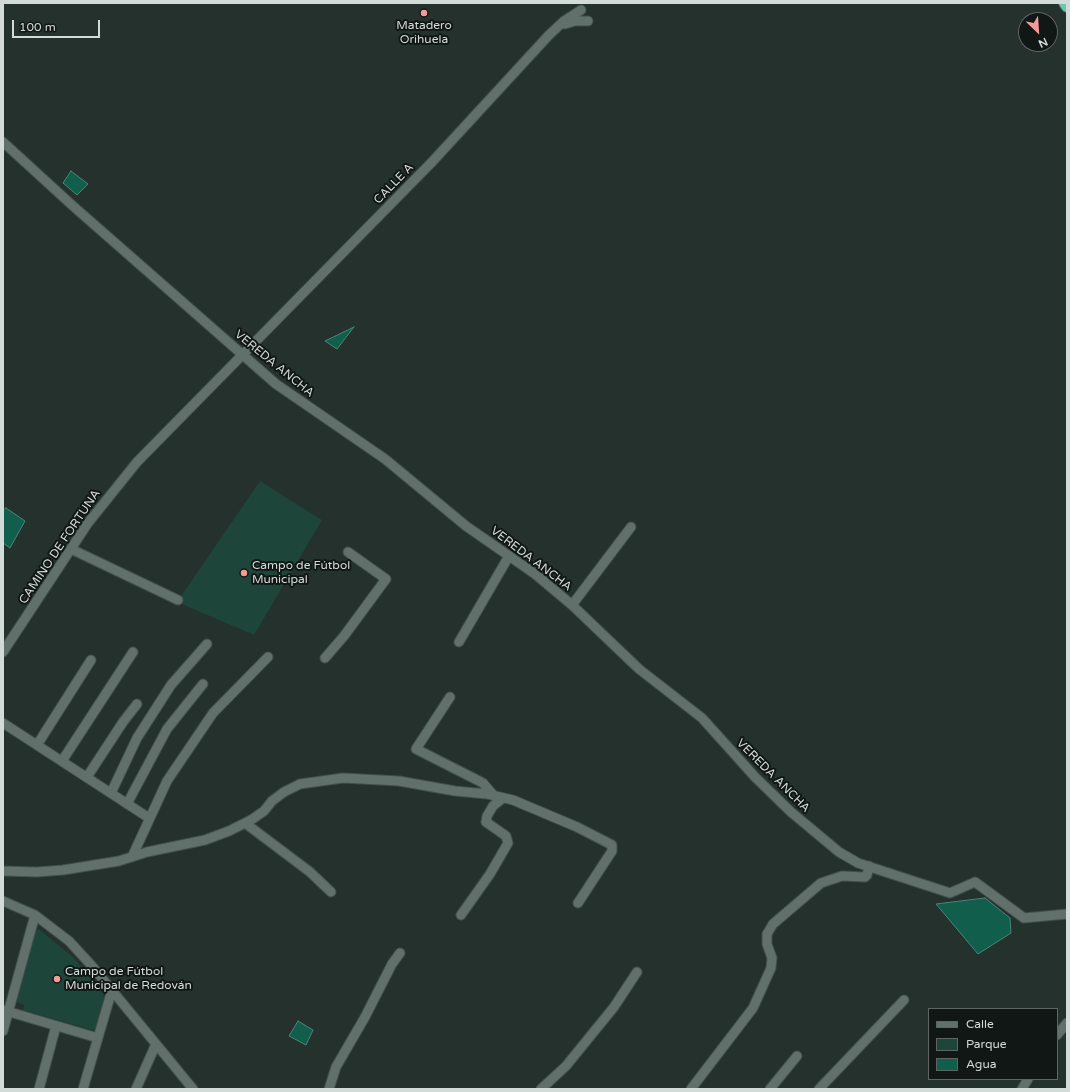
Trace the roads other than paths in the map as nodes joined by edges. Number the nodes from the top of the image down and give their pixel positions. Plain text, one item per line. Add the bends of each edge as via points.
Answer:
1 (1065, 3) edge
2 (1067, 6) edge
3 (581, 10) dead end
4 (588, 21) dead end
5 (558, 26) junction
6 (3, 142) edge
7 (243, 356) junction
8 (631, 526) dead end
9 (71, 548) junction
10 (348, 552) dead end
11 (509, 556) junction
12 (178, 600) dead end
13 (572, 605) junction
14 (459, 642) dead end
15 (207, 644) dead end
16 (3, 652) edge
17 (133, 652) dead end
18 (268, 657) dead end
19 (326, 658) dead end
20 (91, 660) dead end
21 (203, 684) dead end
22 (450, 697) dead end
23 (137, 704) dead end
24 (3, 723) edge
25 (38, 745) junction
26 (62, 761) junction
27 (86, 777) junction
28 (111, 793) junction
29 (499, 797) junction
30 (127, 804) junction
31 (149, 818) junction
32 (245, 823) junction
33 (132, 857) junction
34 (869, 866) junction
35 (3, 871) edge
36 (331, 892) dead end
37 (3, 901) edge
38 (578, 903) dead end
39 (1067, 914) edge
40 (35, 915) junction
41 (461, 915) dead end
42 (400, 953) dead end
43 (637, 972) dead end
44 (112, 990) junction
45 (904, 1000) dead end
46 (6, 1011) edge
47 (1067, 1023) edge
48 (56, 1026) junction
49 (3, 1031) edge
50 (1058, 1034) edge
51 (98, 1038) junction
52 (156, 1044) junction
53 (797, 1056) dead end
54 (1027, 1080) edge
55 (39, 1089) edge
56 (83, 1089) edge
57 (136, 1089) edge
58 (193, 1089) edge
59 (328, 1089) edge
60 (541, 1089) edge
61 (691, 1089) edge
62 (770, 1089) edge
63 (819, 1089) edge
64 (1022, 1089) edge

1 - 2 highway
3 - 5 street, CALLE A
4 - 5 street via 575,21
5 - 7 street, CALLE A via 437,157
6 - 7 street, VEREDA ANCHA
7 - 9 street, CAMINO DE FORTUNA via 137,462
7 - 11 street, VEREDA ANCHA via 276,384 385,459 466,526
8 - 13 street
9 - 12 street
9 - 16 street, CAMINO DE FORTUNA
10 - 19 street via 386,579
11 - 13 street, VEREDA ANCHA
11 - 14 street
13 - 34 street, VEREDA ANCHA via 639,670 702,718 754,777 791,812 839,852
15 - 28 street via 171,685 137,738
17 - 26 street
18 - 31 street via 213,713 167,781
20 - 25 street
21 - 30 street via 167,729
22 - 29 street via 416,749 483,783
23 - 27 street
24 - 25 street
25 - 26 street
26 - 27 street
27 - 28 street
28 - 30 street
29 - 32 street via 399,781 343,778 300,784 284,792 264,811
29 - 38 street via 522,804 612,845 612,851
29 - 41 street via 486,822 506,836 508,843
30 - 31 street
31 - 33 street
32 - 33 street via 229,832 205,840
32 - 36 street via 310,872
33 - 35 street via 63,870
34 - 39 street, VEREDA ANCHA via 950,893 975,882 1024,918
34 - 61 street via 864,877 842,876 821,883 772,924 767,934 767,944 772,958 771,968 753,1008
37 - 40 street
40 - 44 street via 69,941
40 - 46 street
42 - 59 street via 336,1067
43 - 60 street via 614,1007 566,1066
44 - 51 street
44 - 52 street
45 - 63 street
46 - 48 street
46 - 49 street
47 - 50 street
48 - 51 street
48 - 55 street
51 - 56 street
52 - 57 street
52 - 58 street
53 - 62 street
54 - 64 street

